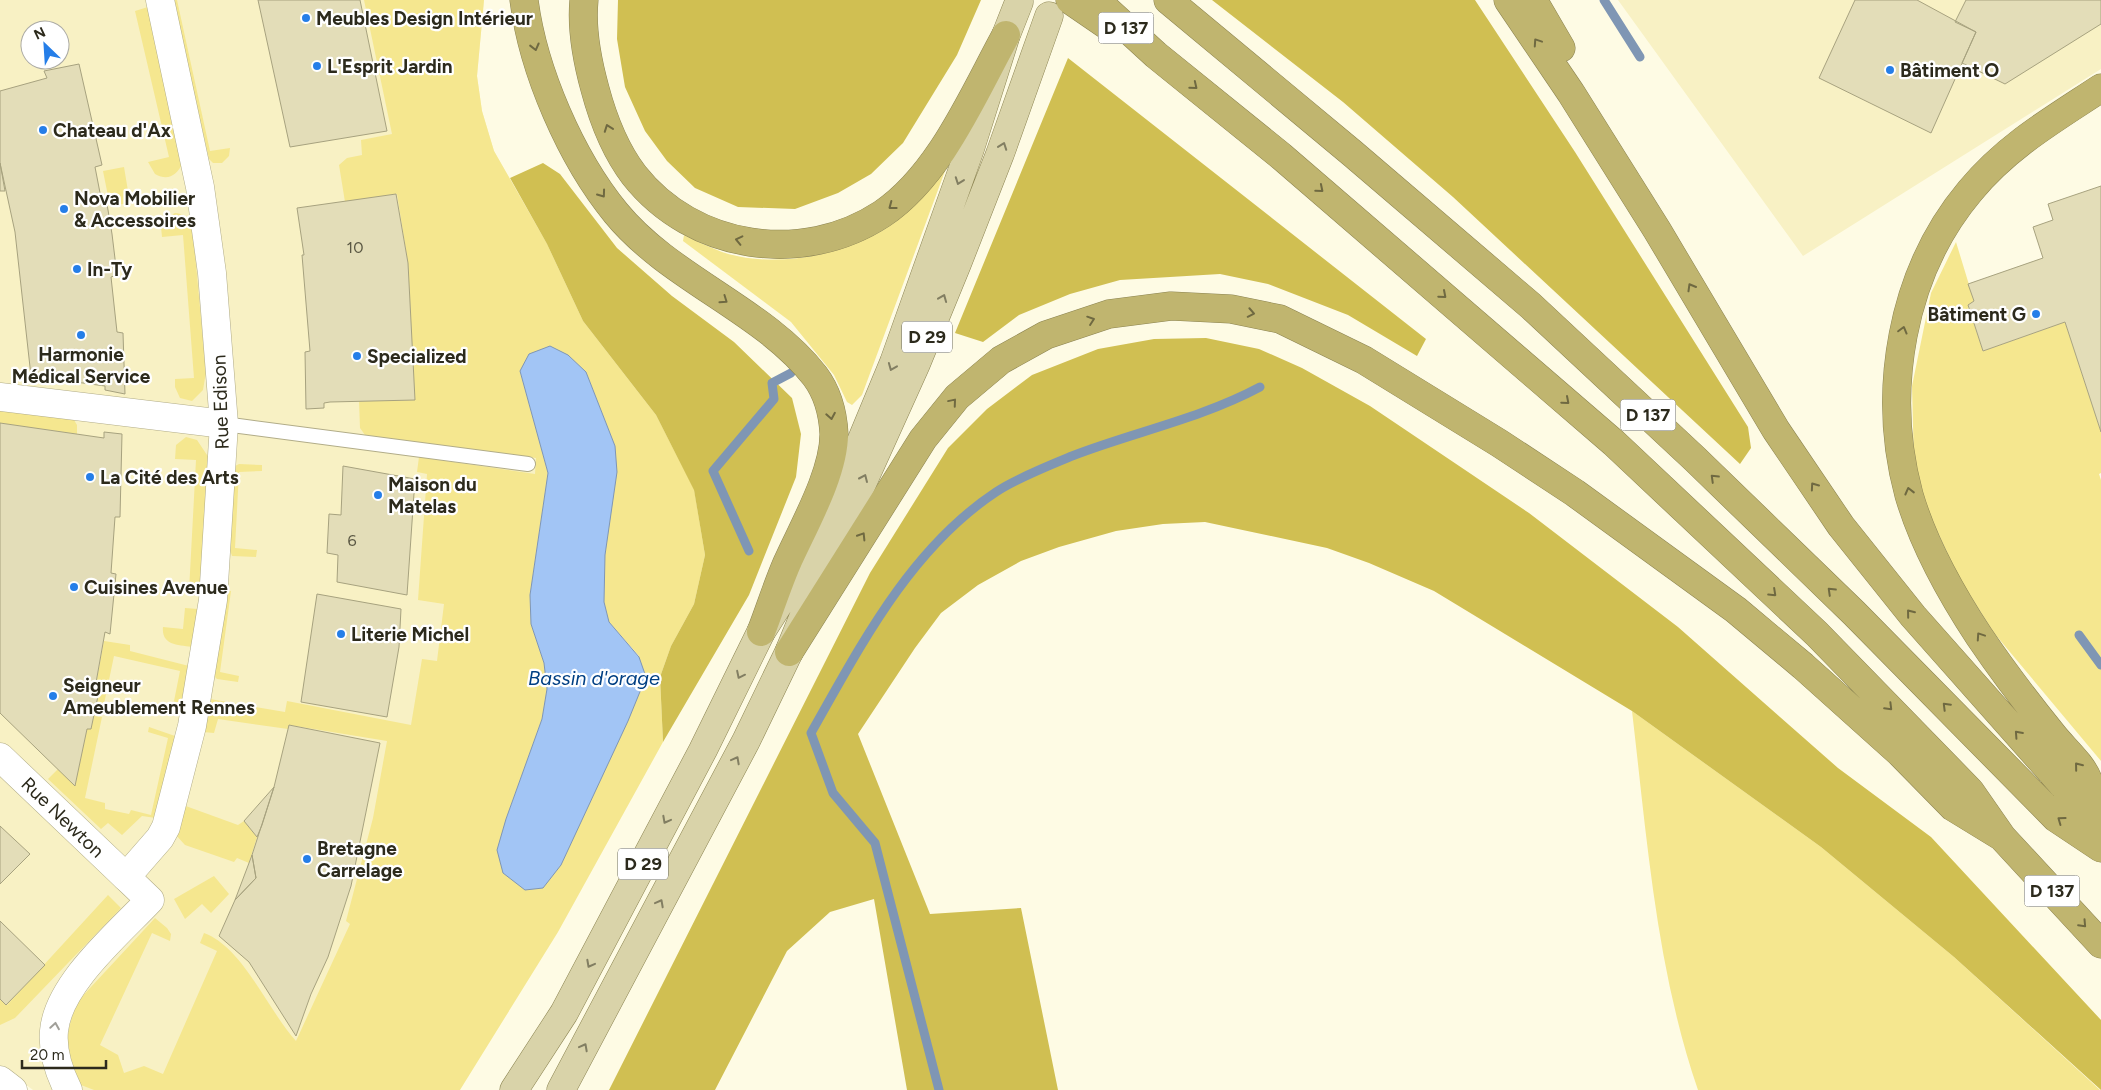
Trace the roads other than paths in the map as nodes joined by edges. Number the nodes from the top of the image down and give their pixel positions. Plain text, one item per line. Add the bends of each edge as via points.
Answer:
1 (160, 0) edge
2 (524, 0) edge
3 (584, 0) edge
4 (1070, 0) edge
5 (1096, 0) edge
6 (1508, 0) edge
7 (1533, 0) edge
8 (1018, 2) dead end
9 (1171, 2) edge
10 (1049, 16) dead end
11 (1006, 36) junction
12 (1156, 55) junction
13 (2101, 88) edge
14 (1657, 230) junction
15 (0, 397) edge
16 (224, 424) junction
17 (528, 464) dead end
18 (761, 632) junction
19 (789, 652) junction
20 (0, 757) edge
21 (2101, 827) edge
22 (2002, 837) junction
23 (2101, 842) edge
24 (2101, 848) edge
25 (126, 877) junction
26 (2101, 944) edge
27 (0, 1080) edge
28 (13, 1090) edge
29 (68, 1090) edge
30 (514, 1090) edge
31 (561, 1090) edge

1 - 16 street, Rue Edison via 200,187 212,274
2 -> 18 highway via 555,112 592,179 617,214 648,246 782,344 815,376 832,413 834,435 831,455
11 -> 3 highway via 948,140 922,178 903,198 858,227 827,239 785,246 760,244 703,229 681,217 657,199 634,174 613,142 592,78 584,38
4 - 12 highway
5 - 12 highway, D 137
14 -> 6 highway
7 - 14 highway via 1577,74
8 - 11 main road, D 29
24 -> 9 highway, D 137 via 2056,818 1847,606 1531,306
19 -> 10 main road, D 29 via 916,364 1000,154
11 -> 18 main road, D 29 via 970,149 894,362 855,456 801,569
12 -> 22 highway, D 137 via 1296,169 1614,443 1817,634 1970,791
21 -> 13 highway via 2088,779 2008,677 1948,587 1909,495 1899,447 1897,394 1901,338 1912,299 1926,262 1949,222 1970,191 2020,141
23 -> 14 highway via 2069,792 1913,616 1841,526 1776,430
15 - 16 street
16 - 17 lane
16 - 25 street, Rue Edison via 213,600 192,726 166,827
18 -> 30 main road, D 29 via 703,750 564,1014
19 -> 22 highway via 923,439 957,397 1001,360 1046,335 1109,314 1171,306 1231,309 1280,319 1364,360 1576,493 1736,610 1900,753 1953,807
31 -> 19 main road, D 29 via 746,741
20 - 25 street, Rue Newton
22 -> 26 highway, D 137
29 -> 25 street via 54,1050 59,1009 85,970 150,900
27 - 28 street

